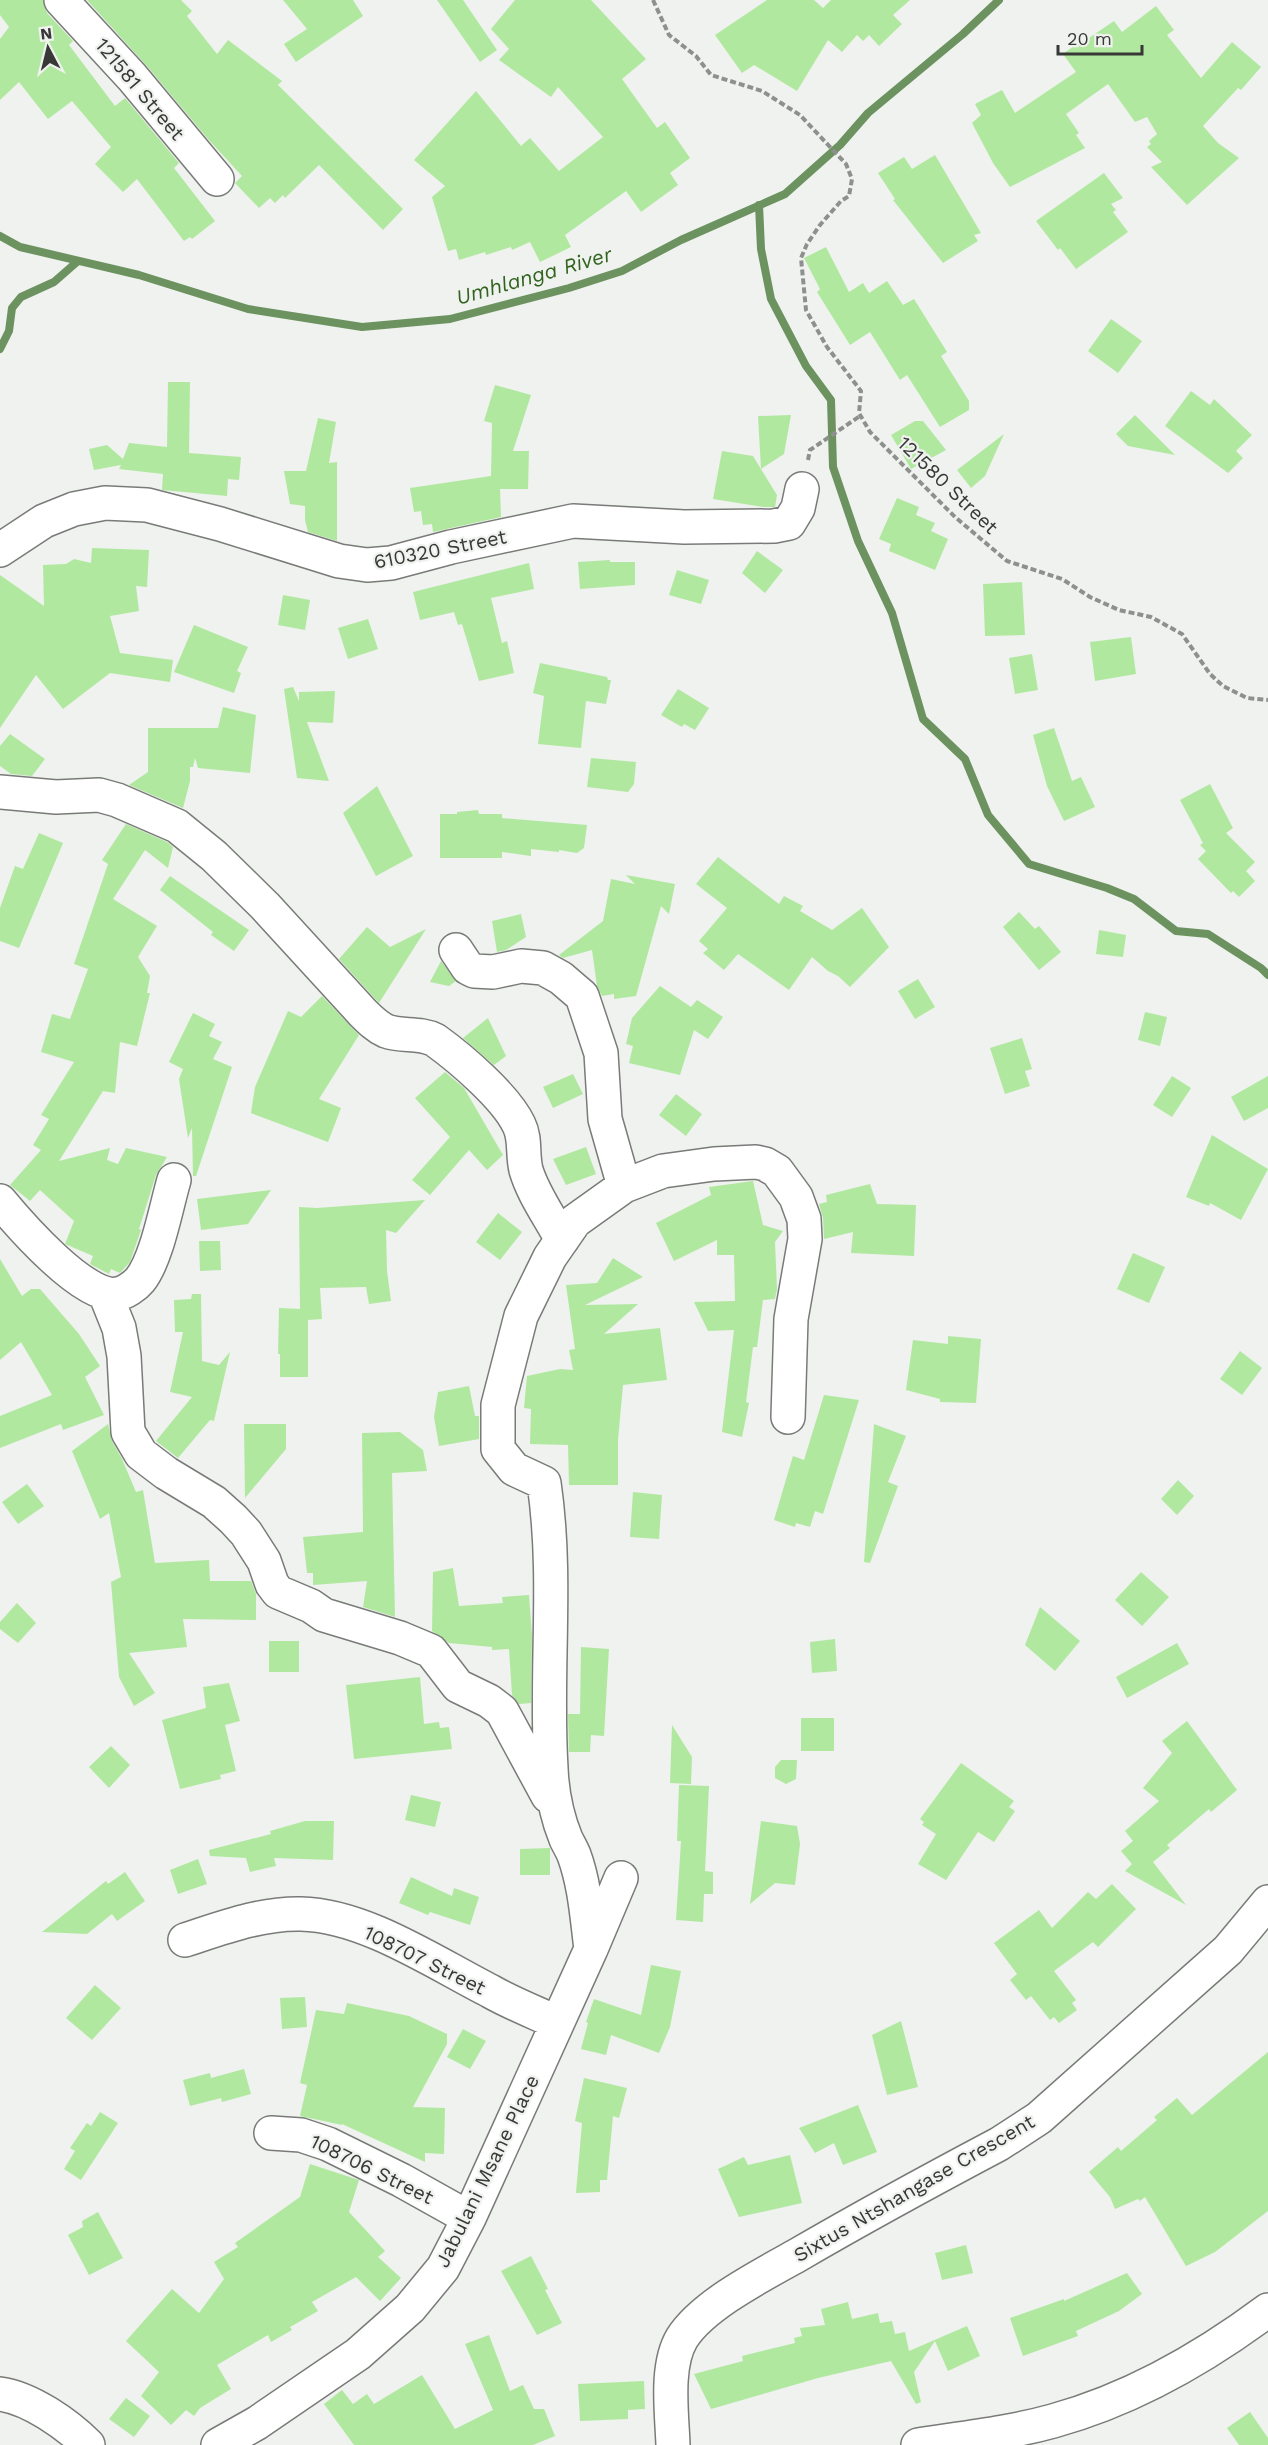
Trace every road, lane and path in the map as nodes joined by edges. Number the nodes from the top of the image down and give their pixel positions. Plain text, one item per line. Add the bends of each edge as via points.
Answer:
1 (61, 0) edge
2 (653, 0) edge
3 (217, 179) dead end
4 (860, 416) junction
5 (810, 450) dead end
6 (802, 489) dead end
7 (0, 550) edge
8 (1268, 700) edge
9 (0, 792) edge
10 (456, 950) dead end
11 (174, 1180) dead end
12 (624, 1186) junction
13 (0, 1201) edge
14 (562, 1240) junction
15 (105, 1293) junction
16 (788, 1417) dead end
17 (558, 1816) junction
18 (621, 1878) dead end
19 (1268, 1902) edge
20 (185, 1940) dead end
21 (591, 1949) junction
22 (556, 2022) junction
23 (271, 2133) dead end
24 (469, 2217) junction
25 (1268, 2310) edge
26 (0, 2394) edge
27 (88, 2445) edge
28 (218, 2445) edge
29 (674, 2445) edge
30 (918, 2445) edge

1 - 3 street, 121581 Street
2 - 4 path via 669,35 696,56 711,75 762,91 800,115 846,164 852,179 849,196 820,225 801,258 806,310 827,347 861,391
4 - 5 path
4 - 8 path, 121580 Street via 870,432 955,518 1007,561 1062,579 1119,610 1151,617 1182,634 1222,686 1248,698
6 - 7 street, 610320 Street via 798,508 789,523 774,526 684,527 573,521 391,563 367,565 339,561 147,505 105,503 44,520
9 - 14 street via 56,797 99,795 177,826 266,906 375,1024 387,1031 426,1035 435,1040 490,1088 518,1122 524,1137 525,1167
10 - 12 street via 474,971 543,968 582,996 601,1053 605,1119
11 - 15 street via 142,1278 117,1294
12 - 14 street via 574,1221
12 - 16 street via 663,1171 756,1162 777,1171 789,1186 804,1219 805,1239 791,1320
13 - 15 street via 32,1240 68,1270
14 - 17 street via 521,1316 498,1405 498,1449 514,1469 544,1483 550,1525 552,1603 550,1767
15 - 17 street via 119,1328 124,1356 128,1432 141,1454 233,1519 264,1561 278,1592 324,1615 430,1651 458,1686 502,1712
17 - 21 street via 580,1877
18 - 21 street, Jabulani Msane Place
19 - 29 street, Sixtus Ntshangase Crescent via 1228,1950 1039,2118 743,2286 699,2319 682,2338 673,2364 670,2395
20 - 22 street, 108707 Street via 274,1916 324,1916 399,1943
21 - 22 street, Jabulani Msane Place
22 - 24 street, Jabulani Msane Place
23 - 24 street, 108706 Street via 301,2135 328,2145
24 - 28 street, Jabulani Msane Place via 443,2268 410,2307 358,2354
25 - 30 street via 1193,2359 1090,2408 1053,2421
26 - 27 street via 45,2412

